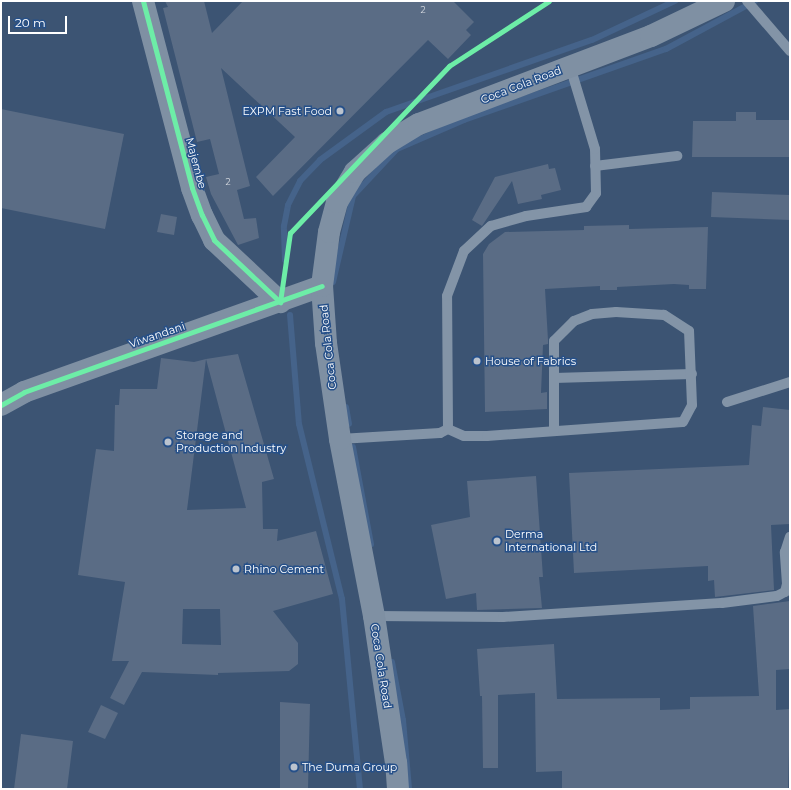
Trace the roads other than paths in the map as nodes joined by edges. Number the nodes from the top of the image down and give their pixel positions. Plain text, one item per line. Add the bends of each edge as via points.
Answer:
1 (143, 1) edge
2 (724, 1) edge
3 (747, 1) edge
4 (790, 51) edge
5 (570, 66) junction
6 (677, 156) dead end
7 (595, 166) junction
8 (322, 286) junction
9 (280, 302) junction
10 (692, 374) junction
11 (554, 378) junction
12 (790, 382) edge
13 (727, 402) dead end
14 (1, 405) edge
15 (448, 429) junction
16 (554, 431) junction
17 (340, 439) junction
18 (790, 537) edge
19 (374, 616) junction
20 (398, 789) edge

1 - 9 main road, Majembe via 192,188 202,215 214,240
2 - 5 main road, Coca Cola Road via 651,36
3 - 4 lane
5 - 7 lane via 595,148
5 - 8 main road, Coca Cola Road via 419,124 387,143 355,172 337,202 329,232
6 - 7 lane
7 - 15 lane via 596,194 586,207 526,216 491,226 464,251 447,296
8 - 9 main road, Viwandani
8 - 17 main road, Coca Cola Road via 326,343
9 - 14 main road, Viwandani via 24,392
10 - 11 lane
10 - 11 lane via 689,331 664,315 616,312 592,314 574,321 554,341
10 - 16 lane via 692,406 683,422
11 - 16 lane
12 - 13 lane
15 - 16 lane via 464,436
15 - 17 lane via 440,433
17 - 19 main road, Coca Cola Road
18 - 19 lane via 785,552 785,592 761,599 503,617
19 - 20 main road, Coca Cola Road

